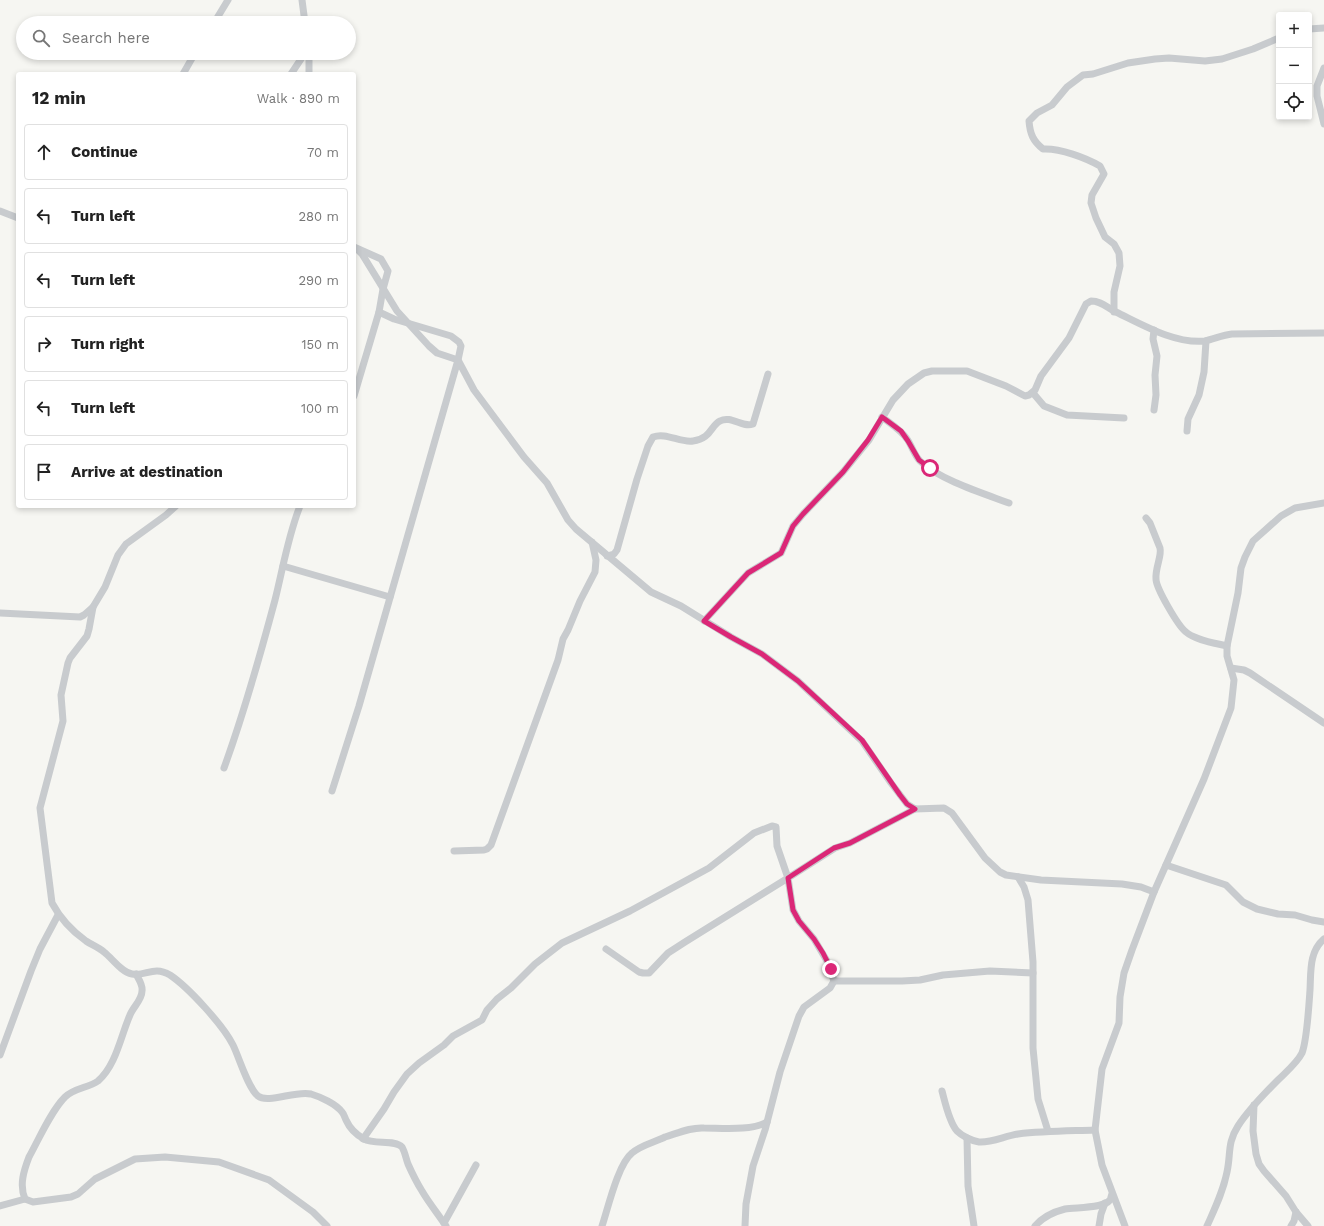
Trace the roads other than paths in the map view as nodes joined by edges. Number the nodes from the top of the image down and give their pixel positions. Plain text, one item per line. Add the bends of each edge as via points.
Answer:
1 (228, 0) edge
2 (302, 0) edge
3 (218, 16) edge
4 (304, 16) edge
5 (1324, 28) edge
6 (1312, 29) edge
7 (1276, 39) edge
8 (191, 60) edge
9 (300, 60) edge
10 (309, 60) edge
11 (1324, 68) edge
12 (184, 72) edge
13 (292, 72) edge
14 (309, 72) edge
15 (1324, 124) edge
16 (0, 211) edge
17 (16, 217) edge
18 (356, 247) edge
19 (356, 248) edge
20 (383, 289) junction
21 (379, 312) junction
22 (1114, 312) junction
23 (409, 323) junction
24 (1154, 330) junction
25 (1324, 333) edge
26 (1206, 341) junction
27 (458, 360) junction
28 (768, 374) dead end
29 (356, 389) edge
30 (1033, 393) junction
31 (1154, 410) dead end
32 (882, 417) junction
33 (1124, 418) dead end
34 (1187, 431) dead end
35 (1009, 503) dead end
36 (1324, 503) edge
37 (174, 508) edge
38 (299, 508) edge
39 (1146, 518) dead end
40 (592, 542) junction
41 (607, 556) junction
42 (283, 566) junction
43 (390, 597) junction
44 (92, 607) junction
45 (0, 613) edge
46 (704, 621) junction
47 (1226, 646) junction
48 (1231, 668) junction
49 (1324, 723) edge
50 (224, 768) dead end
51 (332, 791) dead end
52 (915, 809) junction
53 (454, 851) dead end
54 (1166, 865) junction
55 (1018, 877) junction
56 (788, 878) junction
57 (1154, 892) junction
58 (58, 915) junction
59 (1324, 922) edge
60 (1324, 939) edge
61 (606, 950) dead end
62 (1033, 973) junction
63 (136, 974) junction
64 (834, 980) junction
65 (0, 1055) edge
66 (942, 1091) dead end
67 (1254, 1105) junction
68 (767, 1122) junction
69 (1095, 1130) junction
70 (1048, 1131) junction
71 (967, 1138) junction
72 (363, 1139) junction
73 (476, 1165) dead end
74 (1112, 1194) junction
75 (25, 1199) junction
76 (1105, 1203) junction
77 (0, 1206) edge
78 (1296, 1212) junction
79 (445, 1224) edge
80 (327, 1226) edge
81 (602, 1226) edge
82 (745, 1226) edge
83 (974, 1226) edge
84 (1035, 1226) edge
85 (1099, 1226) edge
86 (1125, 1226) edge
87 (1207, 1226) edge
88 (1292, 1226) edge
89 (1308, 1226) edge

1 - 3 street
2 - 4 street
5 - 6 street
7 - 22 street via 1222,59 1155,59 1083,75 1067,87 1052,105 1029,121 1030,132 1035,142 1043,149 1051,148 1078,156 1100,166 1104,174 1092,195 1091,203 1098,226 1119,253 1120,266 1114,292
8 - 12 street
9 - 13 street
10 - 14 street
11 - 15 street via 1317,86
16 - 17 street
18 - 20 street via 384,262 388,271
19 - 20 street
20 - 21 street
20 - 23 street via 397,311
21 - 23 street
21 - 29 street
22 - 24 street
22 - 30 street via 1096,301 1086,304 1069,338 1041,376
23 - 27 street via 438,353
23 - 27 street via 456,339 461,346
24 - 26 street via 1176,338
24 - 31 street via 1153,339 1157,356
25 - 26 street via 1232,334
26 - 34 street via 1203,380 1188,419
27 - 40 street via 474,390 524,457 547,483 568,520
27 - 43 street
28 - 41 street via 753,424 746,426 734,421 720,420 706,436 695,441 663,435 653,437 637,479 617,550
30 - 32 street via 1025,396 967,371 932,370 908,384
30 - 33 street via 1044,406 1067,415
32 - 35 street via 901,431 919,460 930,468 953,481
32 - 46 street via 843,472 793,526 781,553 748,573
36 - 47 street via 1295,508 1280,516 1254,541 1241,568
37 - 44 street via 126,544
38 - 42 street
39 - 47 street via 1161,552 1157,563 1156,582 1180,626 1186,633
40 - 41 street
40 - 53 street via 596,560 595,572 563,639 558,660 491,845 484,850
41 - 46 street via 651,592 681,606
42 - 43 street
42 - 50 street via 247,700
43 - 51 street
44 - 45 street via 80,617
44 - 58 street via 87,636 68,663 61,695 63,721 40,808 52,903
46 - 52 street via 762,654 813,694 862,740 900,795
47 - 48 street
48 - 49 street via 1250,673
48 - 54 street via 1234,680 1231,708 1204,779
52 - 55 street via 948,810 992,866 1000,872
52 - 56 street via 850,843 834,848
54 - 57 street
54 - 59 street via 1226,885 1243,902 1257,909
55 - 57 street via 1122,884
55 - 62 street via 1028,900
56 - 61 street via 668,953 649,973 642,974
56 - 64 street via 793,910 828,961
56 - 72 street via 777,846 776,827 765,828 754,833 709,868 630,911 562,943 497,999 482,1020 453,1036 407,1074
57 - 69 street via 1124,973 1119,1023 1102,1069
58 - 63 street via 85,941 104,952 130,974
58 - 65 street via 40,949
60 - 67 street via 1317,947 1310,966 1310,990 1302,1053
62 - 64 street via 990,971 943,975 920,980
62 - 70 street via 1033,1048 1038,1099
63 - 72 street via 152,970 162,971 201,1004 232,1043 251,1086 259,1097 264,1099 290,1094 312,1094 331,1103 342,1112 354,1133
63 - 75 street via 142,986 142,993 129,1016 116,1054 99,1080 73,1091 58,1106 26,1165 22,1191
64 - 68 street via 830,988 804,1008 799,1016 780,1072
66 - 71 street via 954,1126
67 - 78 street via 1254,1131 1259,1164
67 - 87 street via 1231,1139 1228,1170 1220,1200
68 - 81 street via 751,1127 683,1131 637,1149 626,1158 619,1173
68 - 82 street via 750,1176
69 - 70 street
69 - 74 street via 1102,1165
70 - 71 street via 984,1142
71 - 83 street via 968,1186
72 - 79 street via 369,1142 394,1144 402,1148 423,1193
73 - 79 street
74 - 76 street via 1110,1200
74 - 86 street
75 - 77 street
75 - 80 street via 33,1202 71,1197 95,1179 135,1159 165,1158 219,1162 269,1180 313,1212
76 - 84 street via 1065,1209 1047,1216
76 - 85 street
78 - 88 street
78 - 89 street

